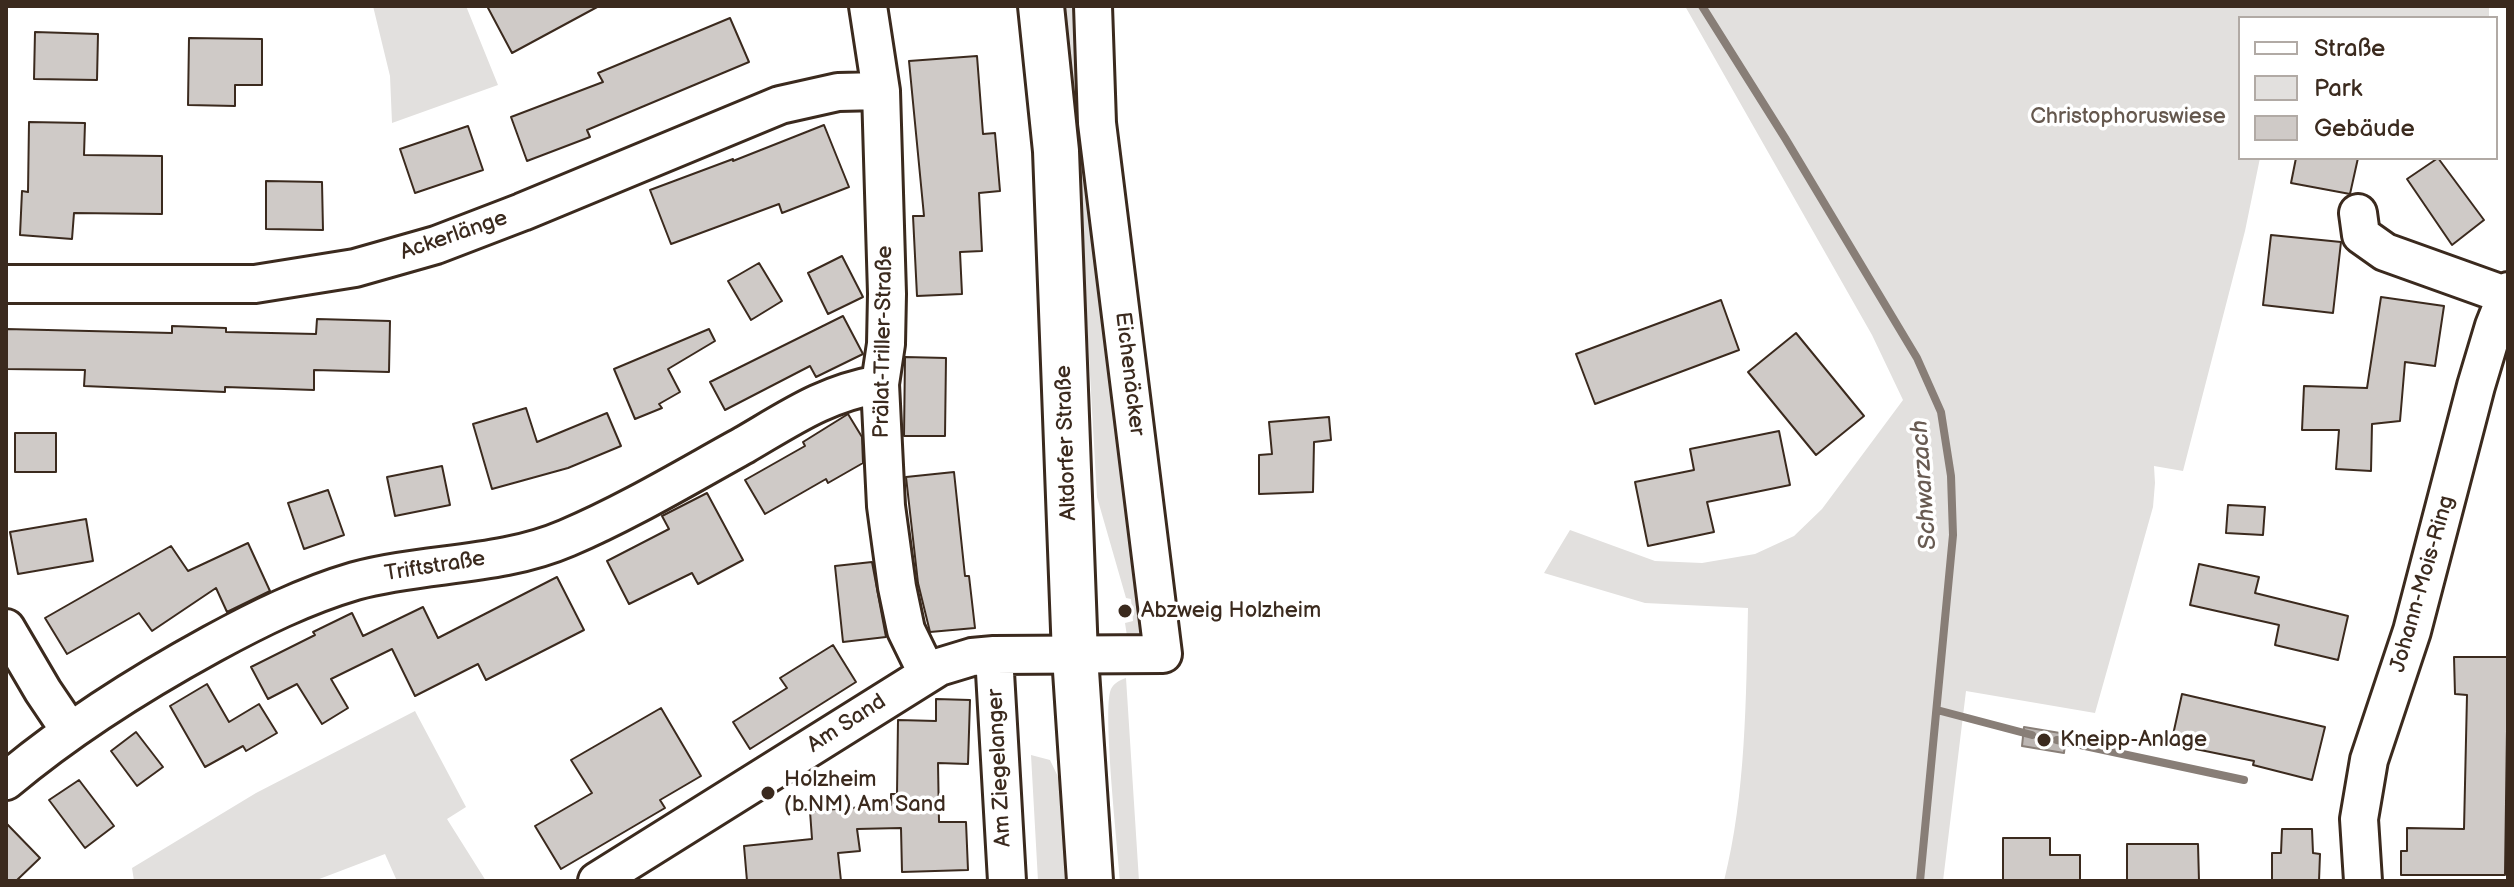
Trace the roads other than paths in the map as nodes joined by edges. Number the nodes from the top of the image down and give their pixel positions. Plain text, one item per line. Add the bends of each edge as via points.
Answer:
1 (868, 6) edge
2 (1041, 6) edge
3 (1093, 6) edge
4 (881, 91) junction
5 (2358, 213) dead end
6 (6, 284) edge
7 (2506, 293) edge
8 (880, 384) junction
9 (6, 628) edge
10 (994, 655) junction
11 (1075, 656) junction
12 (927, 673) junction
13 (70, 731) junction
14 (6, 781) edge
15 (597, 881) edge
16 (1007, 881) edge
17 (1090, 881) edge
18 (2363, 881) edge

1 - 4 street, Prälat-Triller-Straße
2 - 11 main road, Altdorfer Straße via 1056,151
3 - 11 street, Eichenäcker via 1097,123 1163,654
4 - 6 street, Ackerlänge via 838,92 780,105 508,218 355,268 255,284
4 - 8 street, Prälat-Triller-Straße via 887,294
5 - 7 street via 2361,235 2385,252
7 - 18 street, Johann-Mois-Ring via 2412,631 2369,760 2359,819
8 - 12 street, Prälat-Triller-Straße via 886,506 897,587 906,630
8 - 13 street, Triftstraße via 814,404 673,485 547,546 356,581 284,607 196,653
9 - 13 street
10 - 11 street, Am Sand
10 - 12 street, Am Sand
10 - 16 street, Am Ziegelanger
11 - 17 main road, Altdorfer Straße
12 - 15 street, Am Sand
13 - 14 street, Triftstraße

